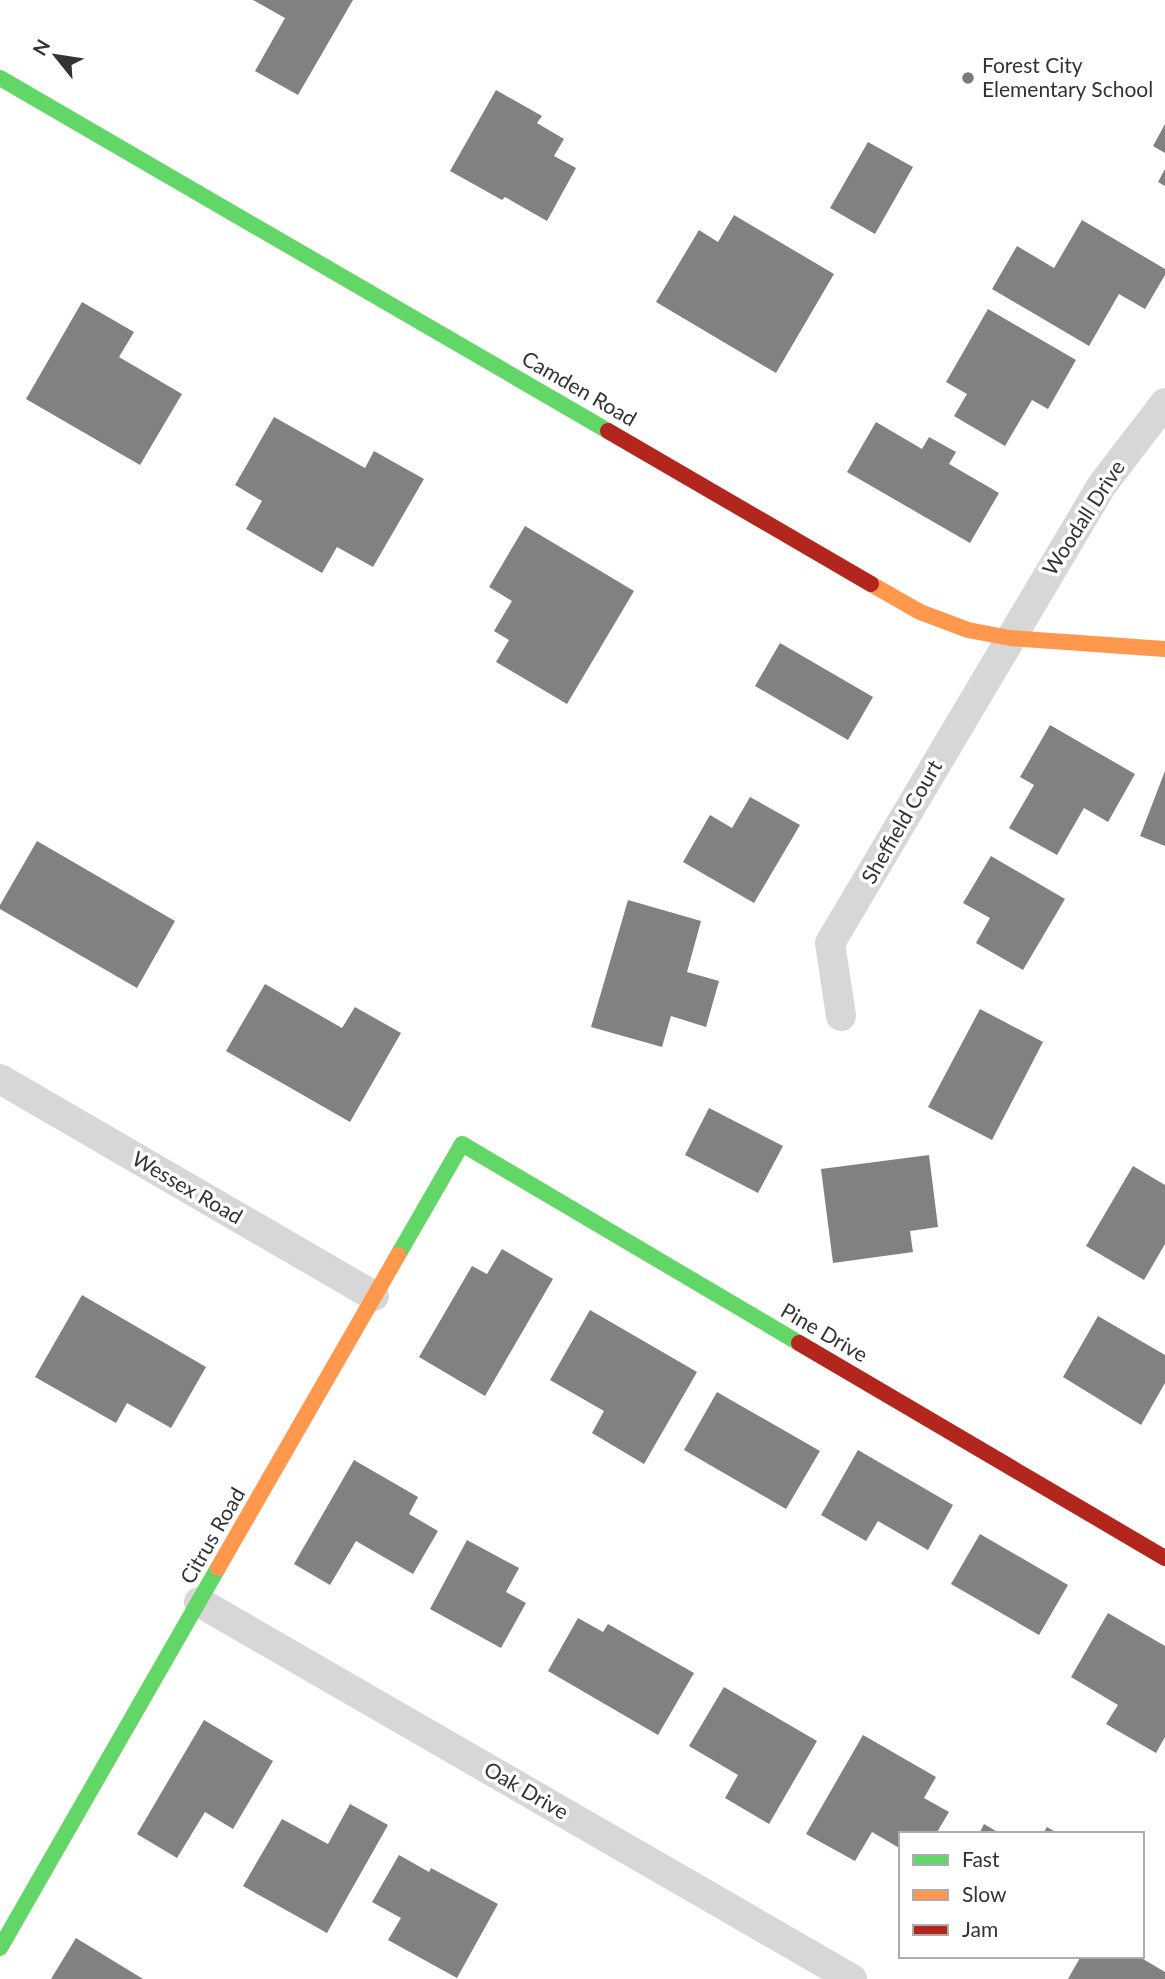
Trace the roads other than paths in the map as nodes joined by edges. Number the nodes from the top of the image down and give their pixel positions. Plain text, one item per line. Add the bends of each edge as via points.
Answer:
1 (0, 78) edge
2 (1165, 403) edge
3 (1010, 638) junction
4 (1165, 649) edge
5 (841, 1016) dead end
6 (0, 1079) edge
7 (462, 1144) joint
8 (374, 1296) junction
9 (1165, 1558) edge
10 (199, 1602) junction
11 (0, 1948) edge
12 (852, 1979) edge

1 - 3 street, Camden Road via 920,612 968,630
2 - 3 street, Woodall Drive via 1102,485
3 - 4 street, Camden Road
3 - 5 street, Sheffield Court via 830,943
6 - 8 street, Wessex Road
7 - 8 street, Citrus Road
7 - 9 street, Pine Drive
8 - 10 street, Citrus Road
10 - 11 street, Citrus Road
10 - 12 street, Oak Drive

